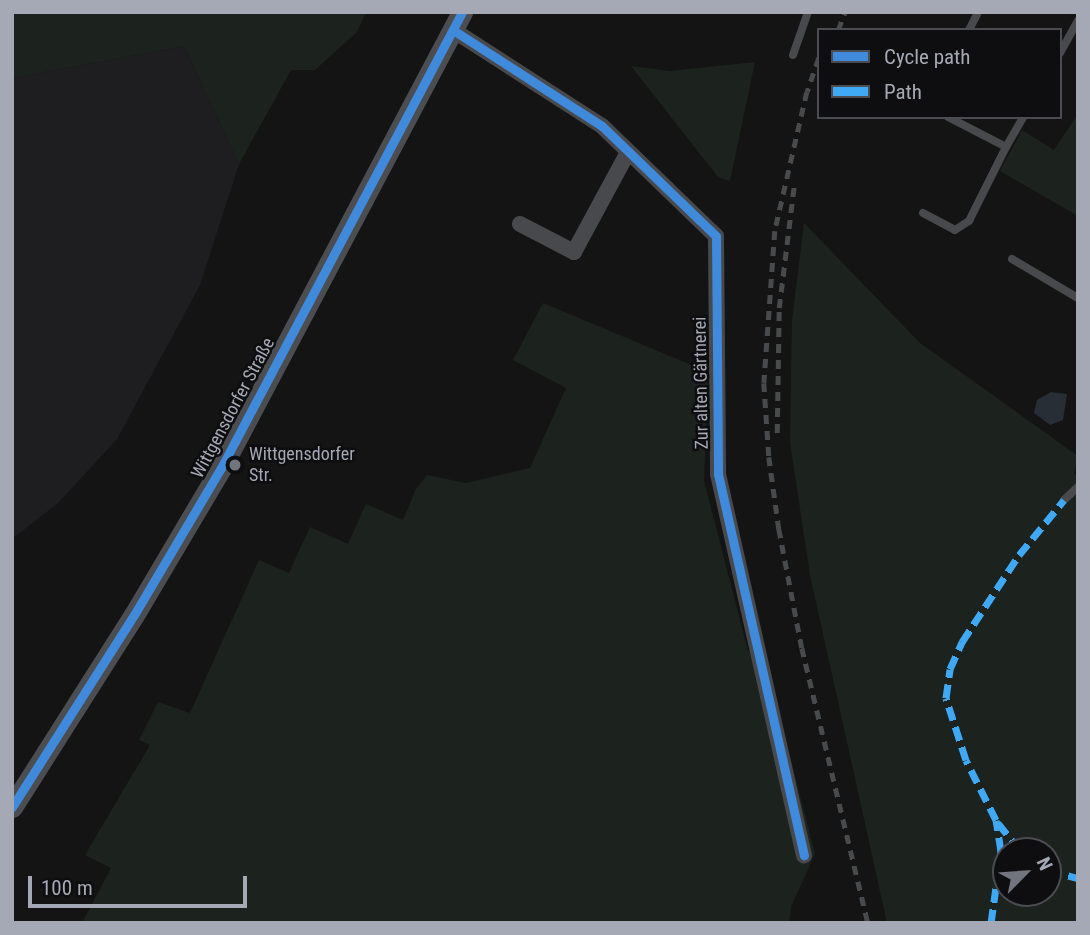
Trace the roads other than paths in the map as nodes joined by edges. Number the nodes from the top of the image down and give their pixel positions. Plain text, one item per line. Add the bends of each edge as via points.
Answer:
1 (807, 12) edge
2 (978, 12) edge
3 (457, 21) edge
4 (1078, 21) edge
5 (969, 28) edge
6 (1062, 49) edge
7 (793, 55) dead end
8 (952, 119) edge
9 (1022, 119) edge
10 (1006, 147) junction
11 (628, 152) junction
12 (923, 213) dead end
13 (520, 223) dead end
14 (1012, 260) dead end
15 (1078, 298) edge
16 (1078, 487) edge
17 (1064, 500) dead end
18 (12, 807) edge
19 (804, 855) dead end

1 - 7 lane
2 - 5 lane
3 - 11 street, Zur alten Gärtnerei via 602,126
3 - 18 street, Wittgensdorfer Straße via 221,468
4 - 6 lane
8 - 10 lane
9 - 10 lane
10 - 12 lane via 969,221 955,230
11 - 13 street via 574,252
11 - 19 street, Zur alten Gärtnerei via 716,236 718,474
14 - 15 lane
16 - 17 lane

